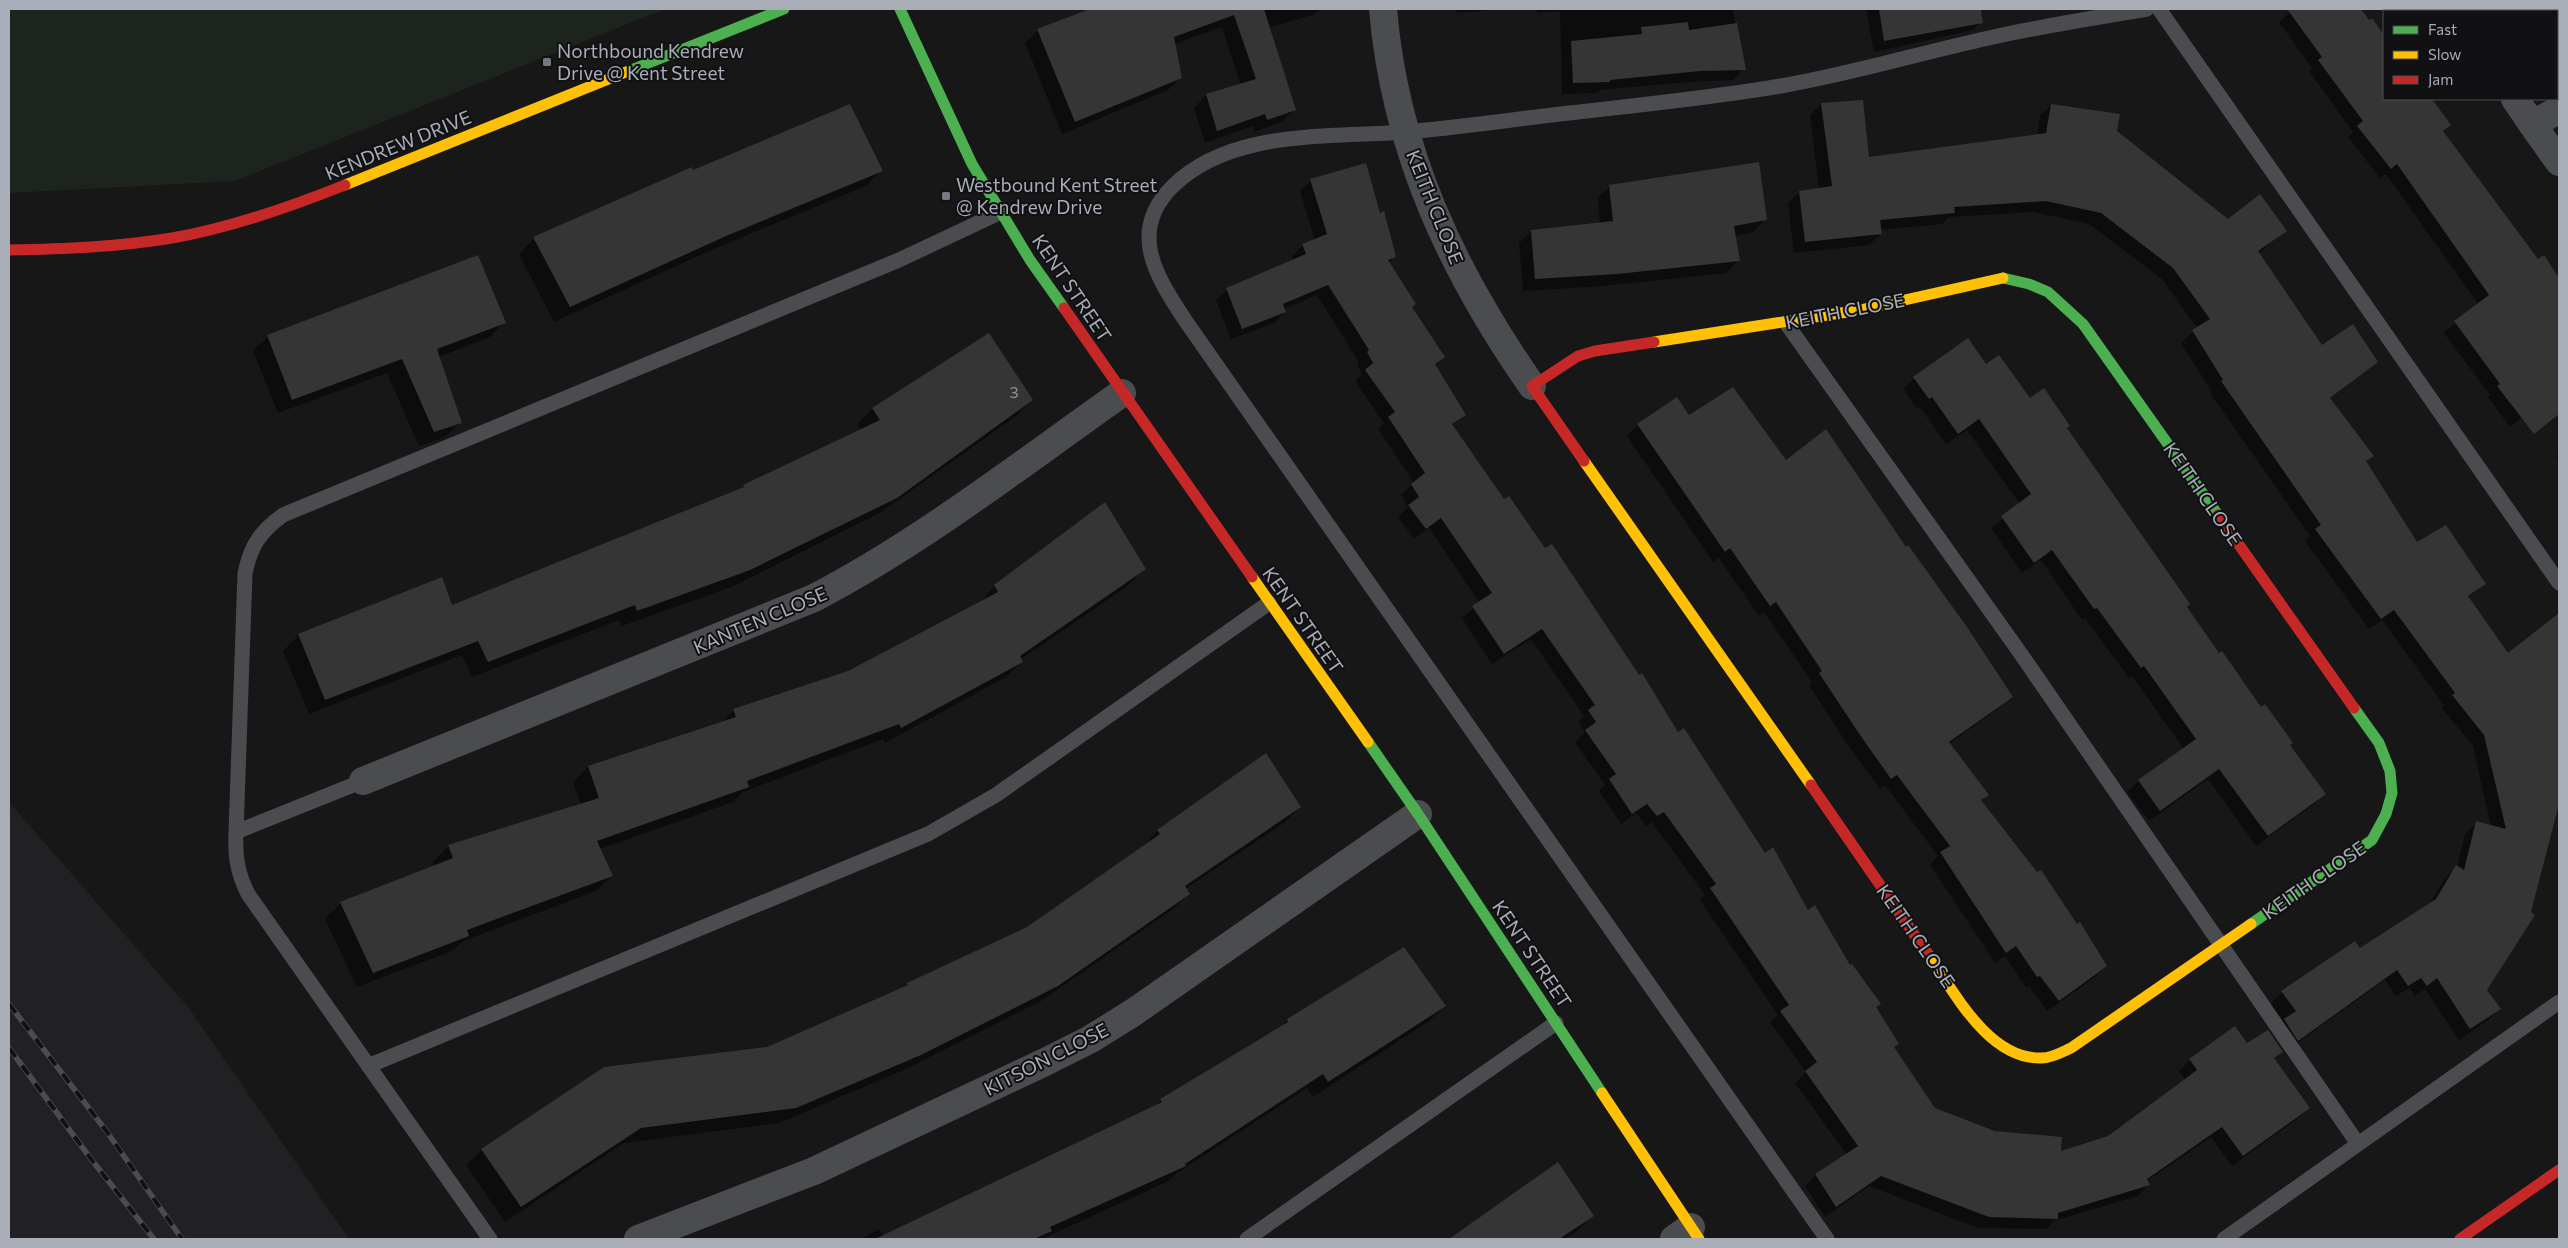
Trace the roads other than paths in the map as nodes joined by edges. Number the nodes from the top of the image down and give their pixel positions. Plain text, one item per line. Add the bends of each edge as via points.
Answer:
1 (784, 9) edge
2 (900, 9) edge
3 (1383, 9) edge
4 (2148, 9) edge
5 (2159, 9) edge
6 (2516, 100) edge
7 (2559, 110) edge
8 (2532, 124) junction
9 (1406, 132) junction
10 (2559, 162) edge
11 (1001, 212) junction
12 (9, 250) edge
13 (1786, 323) junction
14 (1532, 386) junction
15 (1122, 393) junction
16 (2559, 583) edge
17 (1269, 602) junction
18 (363, 780) joint
19 (1418, 814) junction
20 (236, 832) junction
21 (2220, 945) junction
22 (2559, 1002) edge
23 (1556, 1023) junction
24 (368, 1066) junction
25 (2358, 1144) junction
26 (2559, 1170) edge
27 (1688, 1235) edge
28 (490, 1239) edge
29 (638, 1239) edge
30 (1247, 1239) edge
31 (1827, 1239) edge
32 (2224, 1239) edge
33 (2460, 1239) edge

1 - 12 street, KENDREW DRIVE via 337,188 256,216 172,238 76,249
2 - 11 street, KENT STREET via 972,164
3 - 9 street, KEITH CLOSE
4 - 9 lane via 1993,37 1783,86
5 - 16 lane
6 - 8 street
7 - 8 street
8 - 10 street
9 - 14 street, KEITH CLOSE via 1436,220 1459,269 1482,311
9 - 31 lane via 1282,141 1223,155 1194,170 1173,186 1157,205 1148,230 1152,260 1167,293 1185,320
11 - 15 street, KENT STREET via 1030,260
11 - 20 lane via 899,260 292,512 267,527 250,550 245,573
13 - 14 street, KEITH CLOSE via 1595,351 1578,356
13 - 21 lane via 2023,657
13 - 21 street, KEITH CLOSE via 2002,278 2048,290 2083,324 2379,743 2390,767 2393,796 2387,815 2372,840
14 - 21 street, KEITH CLOSE via 1979,1027 1997,1043 2022,1055 2043,1059 2071,1048
15 - 17 street, KENT STREET
15 - 18 street, KANTEN CLOSE via 899,550 814,598
17 - 19 street, KENT STREET
17 - 24 lane via 996,795 928,834
18 - 20 lane
19 - 23 street, KENT STREET
19 - 29 street, KITSON CLOSE via 1089,1040 814,1170
20 - 24 lane via 238,875 248,894
21 - 25 lane
22 - 25 lane
23 - 27 street, KENT STREET
23 - 30 lane
24 - 28 lane
25 - 32 lane
26 - 33 street

